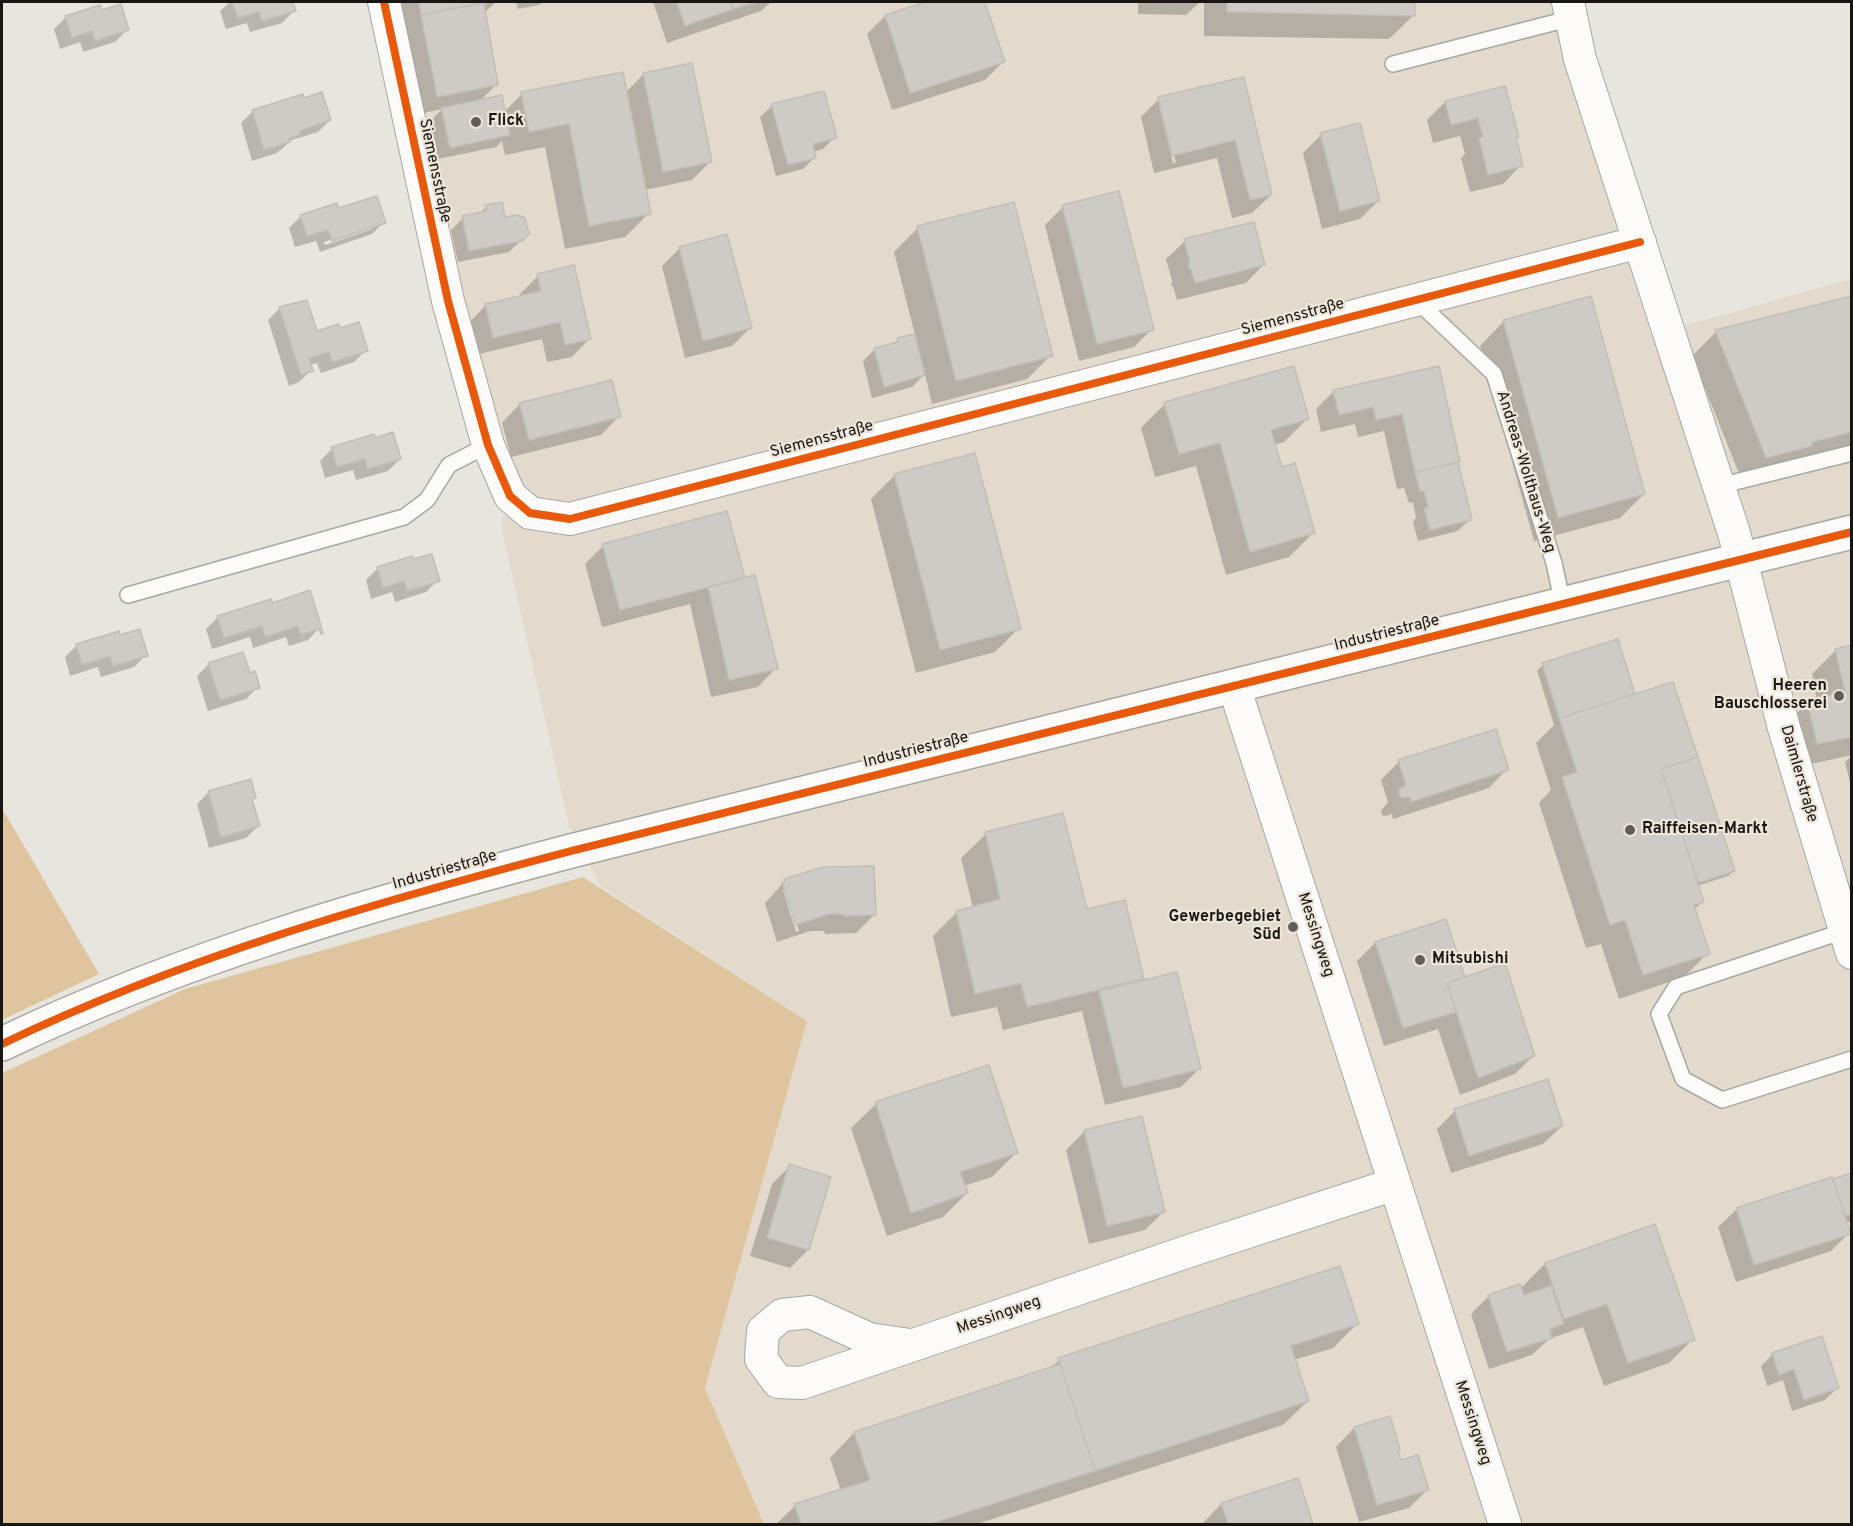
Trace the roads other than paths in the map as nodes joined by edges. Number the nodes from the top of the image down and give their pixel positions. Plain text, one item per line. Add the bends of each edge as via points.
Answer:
1 (384, 2) edge
2 (1570, 10) edge
3 (1393, 64) dead end
4 (1640, 242) junction
5 (1416, 300) junction
6 (488, 445) junction
7 (1851, 453) edge
8 (1719, 486) junction
9 (1851, 532) edge
10 (1742, 560) junction
11 (128, 595) dead end
12 (1563, 605) junction
13 (1236, 686) junction
14 (1848, 942) edge
15 (2, 1044) edge
16 (1851, 1059) edge
17 (1395, 1184) junction
18 (910, 1346) dead end
19 (1505, 1524) edge

1 - 6 street, Siemensstraße via 448,301
2 - 3 lane
2 - 4 street via 1580,59
4 - 5 street, Siemensstraße
4 - 8 street
5 - 6 street, Siemensstraße via 570,519 530,513 510,496
5 - 12 lane, Andreas-Wolthaus-Weg via 1494,374 1554,563
6 - 11 lane via 449,465 427,500 404,518
7 - 8 lane
8 - 10 street
9 - 10 street, Industriestraße
10 - 12 street, Industriestraße
10 - 14 street, Daimlerstraße via 1784,728
12 - 13 street, Industriestraße
13 - 15 street, Industriestraße via 432,888 295,929 178,970
13 - 17 street, Messingweg
14 - 16 lane via 1676,987 1659,1014 1683,1078 1722,1100
17 - 18 street, Messingweg
17 - 19 street, Messingweg

